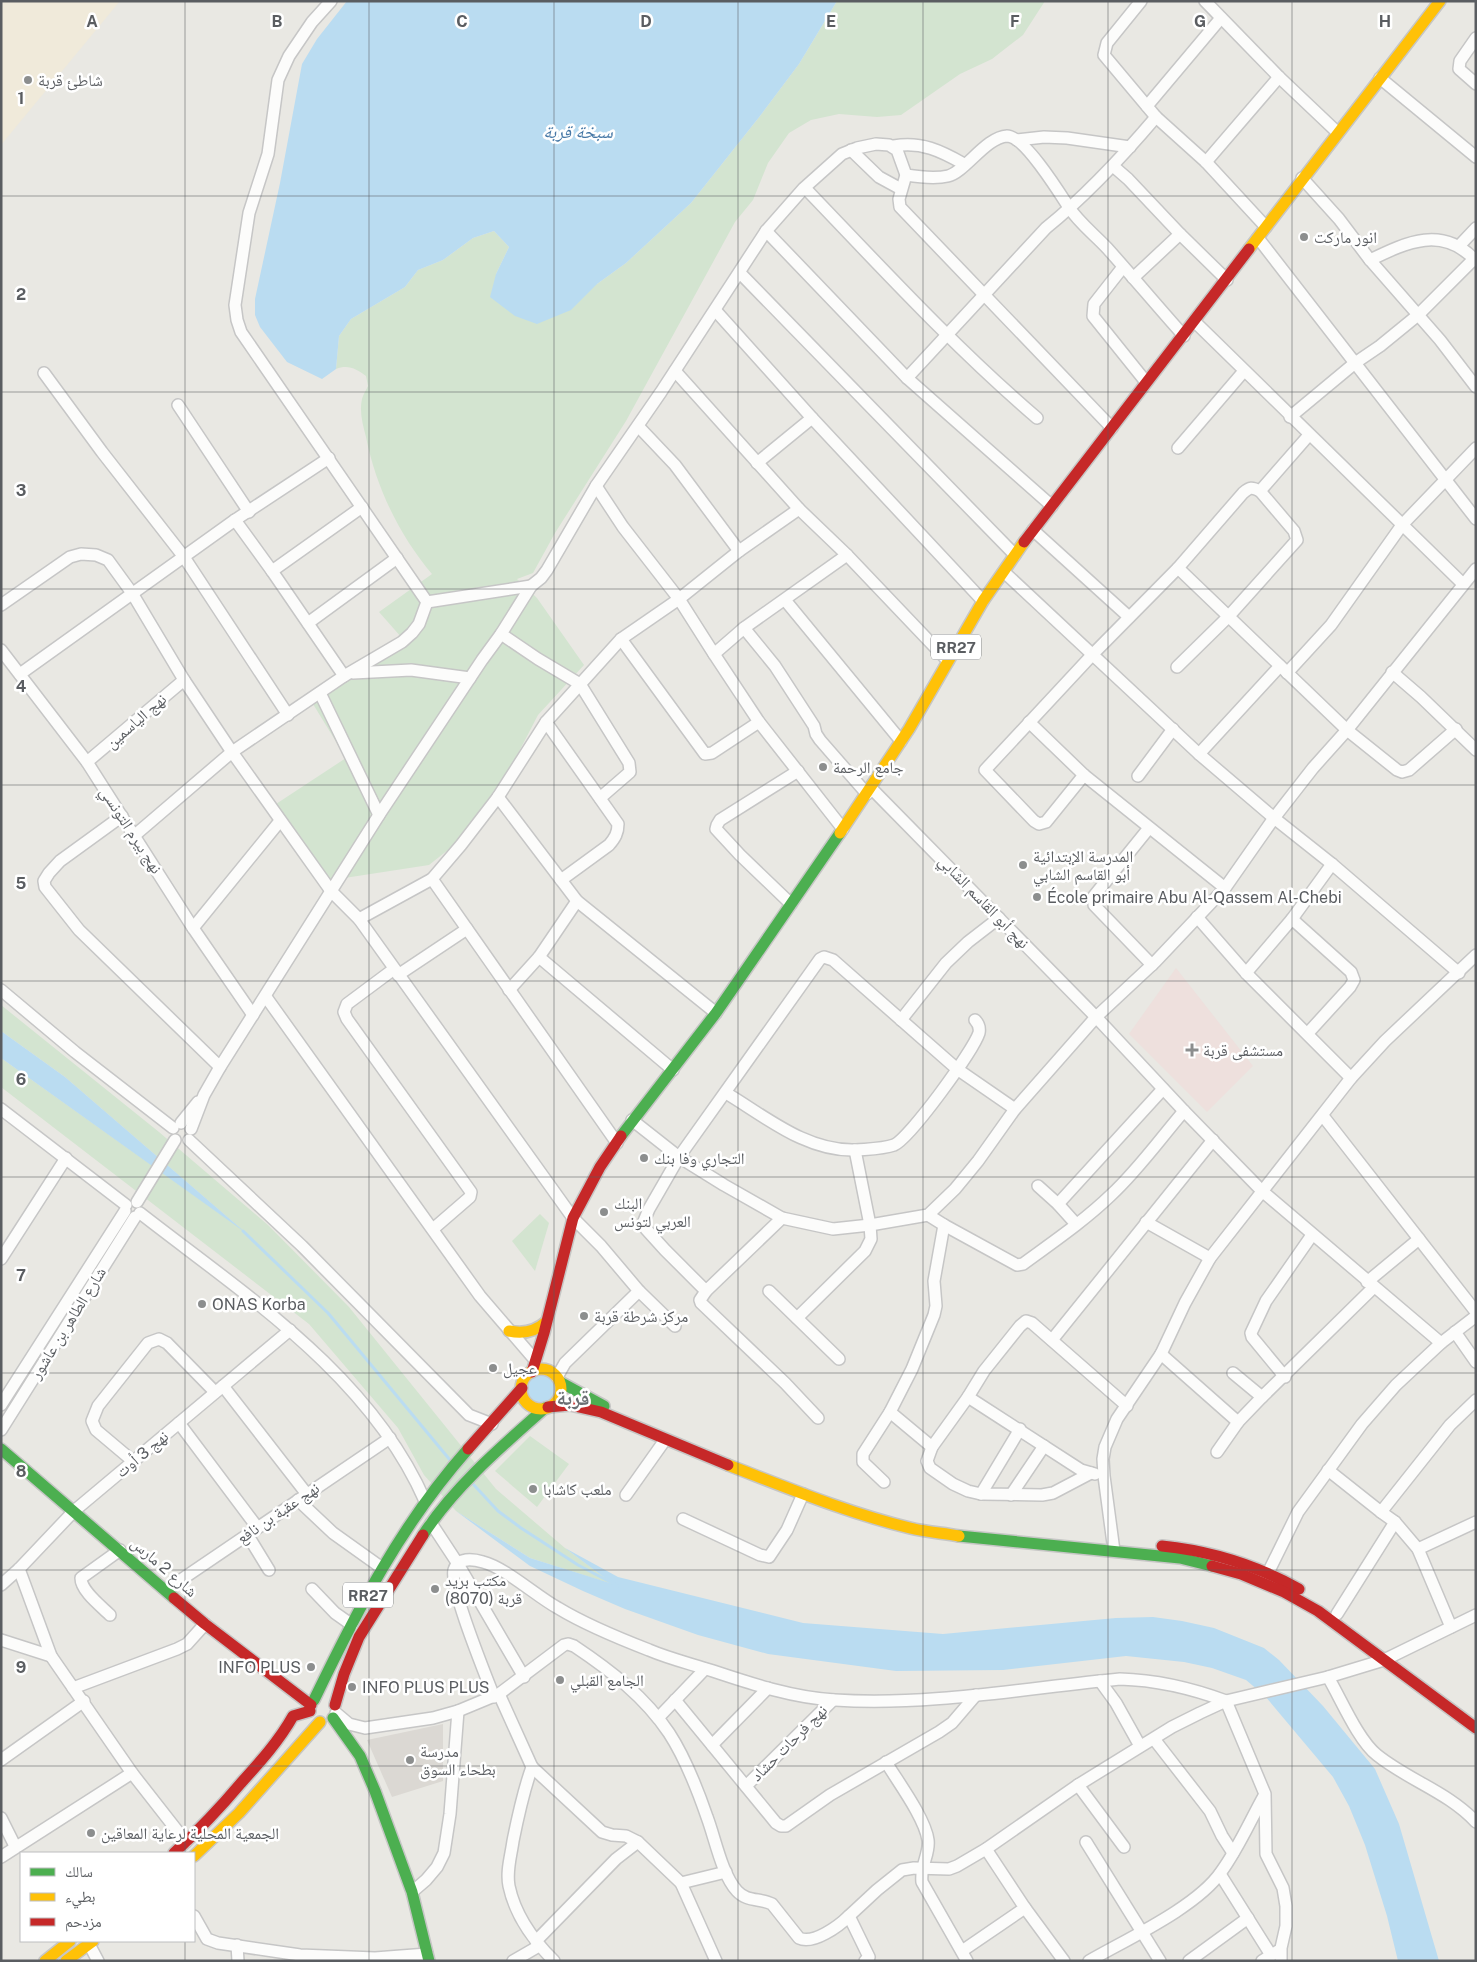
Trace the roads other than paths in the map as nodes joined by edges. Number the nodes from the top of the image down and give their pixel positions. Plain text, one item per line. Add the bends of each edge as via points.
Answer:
1 (331, 1) edge
2 (1141, 1) edge
3 (1205, 1) edge
4 (1440, 1) edge
5 (1222, 18) junction
6 (1476, 38) edge
7 (1279, 77) junction
8 (1380, 78) junction
9 (1476, 84) edge
10 (1146, 106) junction
11 (1156, 117) junction
12 (1337, 132) junction
13 (1017, 140) junction
14 (894, 146) junction
15 (1130, 147) junction
16 (851, 150) junction
17 (1476, 158) edge
18 (1206, 162) junction
19 (964, 164) junction
20 (1114, 166) junction
21 (906, 175) junction
22 (1302, 178) junction
23 (805, 188) junction
24 (901, 189) junction
25 (1070, 209) junction
26 (1266, 227) junction
27 (1476, 228) edge
28 (766, 231) junction
29 (1180, 234) junction
30 (1258, 238) junction
31 (1459, 246) junction
32 (1370, 260) junction
33 (1475, 260) edge
34 (1123, 267) junction
35 (740, 273) junction
36 (1133, 278) junction
37 (1227, 280) junction
38 (984, 294) junction
39 (715, 310) junction
40 (1418, 315) junction
41 (1195, 322) junction
42 (946, 334) junction
43 (1184, 336) junction
44 (1355, 363) junction
45 (675, 371) junction
46 (1244, 371) junction
47 (44, 373) dead end
48 (907, 378) junction
49 (1146, 382) junction
50 (1476, 387) edge
51 (178, 405) dead end
52 (1290, 416) junction
53 (812, 418) junction
54 (1037, 418) dead end
55 (638, 426) junction
56 (1112, 428) junction
57 (1309, 435) junction
58 (1178, 448) dead end
59 (1476, 448) edge
60 (329, 458) junction
61 (757, 463) junction
62 (1446, 480) junction
63 (596, 486) junction
64 (1260, 492) junction
65 (1052, 506) junction
66 (362, 507) junction
67 (799, 509) junction
68 (248, 512) junction
69 (1476, 519) edge
70 (235, 520) junction
71 (1402, 525) junction
72 (1033, 530) junction
73 (739, 551) junction
74 (847, 555) junction
75 (1015, 555) junction
76 (184, 557) junction
77 (397, 558) junction
78 (1178, 568) junction
79 (1476, 569) edge
80 (272, 571) junction
81 (1004, 572) junction
82 (1463, 584) junction
83 (531, 586) junction
84 (132, 593) junction
85 (679, 599) junction
86 (785, 600) junction
87 (427, 602) junction
88 (983, 602) junction
89 (1, 605) edge
90 (1129, 617) junction
91 (1228, 617) junction
92 (308, 623) junction
93 (744, 628) junction
94 (501, 634) junction
95 (620, 639) junction
96 (1, 650) edge
97 (714, 654) junction
98 (1093, 654) junction
99 (948, 661) junction
100 (1177, 667) dead end
101 (1284, 670) junction
102 (1392, 672) junction
103 (20, 674) junction
104 (347, 675) junction
105 (470, 678) junction
106 (184, 680) junction
107 (580, 684) junction
108 (320, 693) junction
109 (288, 715) junction
110 (546, 722) junction
111 (760, 722) junction
112 (1029, 722) junction
113 (1174, 729) junction
114 (1456, 729) junction
115 (1347, 730) junction
116 (901, 741) junction
117 (1476, 750) edge
118 (232, 752) junction
119 (1199, 754) junction
120 (87, 762) junction
121 (798, 771) junction
122 (1084, 775) junction
123 (1138, 776) dead end
124 (869, 791) junction
125 (498, 796) junction
126 (600, 798) junction
127 (379, 815) junction
128 (122, 816) junction
129 (1274, 818) junction
130 (280, 821) junction
131 (1149, 828) junction
132 (844, 829) junction
133 (134, 835) junction
134 (1332, 864) junction
135 (432, 879) junction
136 (561, 880) junction
137 (1225, 888) junction
138 (331, 891) junction
139 (577, 901) junction
140 (791, 904) junction
141 (1197, 917) junction
142 (999, 918) junction
143 (1292, 919) junction
144 (359, 920) junction
145 (193, 928) junction
146 (467, 929) junction
147 (539, 957) junction
148 (1475, 959) edge
149 (1152, 965) junction
150 (396, 972) junction
151 (1246, 973) junction
152 (1459, 973) junction
153 (1, 990) edge
154 (509, 990) junction
155 (266, 997) junction
156 (716, 1013) junction
157 (253, 1015) junction
158 (1096, 1017) junction
159 (901, 1020) junction
160 (975, 1020) dead end
161 (1308, 1033) junction
162 (220, 1067) junction
163 (957, 1069) junction
164 (673, 1070) junction
165 (1351, 1078) junction
166 (1163, 1089) junction
167 (726, 1093) junction
168 (1, 1109) edge
169 (1015, 1109) junction
170 (1184, 1111) junction
171 (1323, 1116) junction
172 (632, 1120) junction
173 (183, 1130) junction
174 (1213, 1140) junction
175 (617, 1143) junction
176 (855, 1150) junction
177 (679, 1157) junction
178 (66, 1158) junction
179 (1038, 1186) dead end
180 (1262, 1191) junction
181 (1058, 1204) junction
182 (134, 1207) junction
183 (928, 1215) junction
184 (573, 1218) junction
185 (782, 1218) junction
186 (1146, 1222) junction
187 (1076, 1224) junction
188 (870, 1225) junction
189 (944, 1225) junction
190 (433, 1229) junction
191 (1312, 1235) junction
192 (1419, 1239) junction
193 (1210, 1258) junction
194 (1, 1259) edge
195 (1370, 1284) junction
196 (639, 1291) junction
197 (706, 1291) junction
198 (769, 1291) dead end
199 (1476, 1314) edge
200 (798, 1318) junction
201 (675, 1326) dead end
202 (545, 1327) junction
203 (290, 1330) junction
204 (509, 1331) junction
205 (1455, 1332) junction
206 (1052, 1340) junction
207 (1442, 1343) junction
208 (1161, 1354) junction
209 (839, 1359) dead end
210 (1476, 1362) edge
211 (533, 1366) junction
212 (1233, 1373) dead end
213 (1285, 1377) junction
214 (557, 1378) junction
215 (522, 1388) junction
216 (219, 1389) junction
217 (968, 1397) junction
218 (1262, 1397) junction
219 (1476, 1400) edge
220 (1, 1405) edge
221 (1127, 1406) junction
222 (546, 1408) junction
223 (890, 1412) junction
224 (470, 1415) junction
225 (818, 1418) dead end
226 (1238, 1422) junction
227 (179, 1423) junction
228 (492, 1424) junction
229 (1020, 1429) junction
230 (1, 1430) edge
231 (390, 1438) junction
232 (665, 1440) junction
233 (476, 1442) junction
234 (932, 1446) junction
235 (1044, 1446) junction
236 (1, 1449) edge
237 (1217, 1452) dead end
238 (134, 1462) junction
239 (1328, 1470) junction
240 (1091, 1473) junction
241 (1104, 1476) junction
242 (884, 1482) dead end
243 (802, 1494) junction
244 (981, 1494) junction
245 (1011, 1495) junction
246 (626, 1496) dead end
247 (302, 1497) junction
248 (428, 1498) junction
249 (74, 1511) junction
250 (1380, 1512) junction
251 (683, 1519) dead end
252 (1395, 1522) junction
253 (1476, 1522) edge
254 (431, 1523) junction
255 (257, 1527) junction
256 (247, 1534) junction
257 (1114, 1546) junction
258 (1418, 1549) junction
259 (120, 1550) junction
260 (458, 1564) junction
261 (382, 1568) junction
262 (19, 1569) junction
263 (269, 1570) dead end
264 (1265, 1578) junction
265 (1, 1585) edge
266 (312, 1589) dead end
267 (166, 1590) junction
268 (1337, 1614) junction
269 (110, 1615) dead end
270 (1476, 1616) edge
271 (205, 1624) junction
272 (352, 1625) junction
273 (1451, 1627) junction
274 (1, 1640) edge
275 (52, 1656) junction
276 (1388, 1658) junction
277 (705, 1669) junction
278 (524, 1677) junction
279 (1328, 1677) junction
280 (1100, 1681) junction
281 (73, 1688) junction
282 (768, 1688) junction
283 (976, 1695) junction
284 (496, 1696) junction
285 (675, 1700) junction
286 (833, 1700) junction
287 (84, 1701) junction
288 (1226, 1701) junction
289 (311, 1705) junction
290 (458, 1711) junction
291 (330, 1716) junction
292 (658, 1718) junction
293 (1476, 1718) edge
294 (1476, 1728) edge
295 (1154, 1739) junction
296 (712, 1745) junction
297 (1140, 1746) junction
298 (1, 1760) edge
299 (886, 1762) junction
300 (532, 1767) junction
301 (132, 1773) junction
302 (1078, 1785) junction
303 (746, 1786) junction
304 (1265, 1794) junction
305 (1, 1818) edge
306 (1476, 1822) edge
307 (186, 1842) junction
308 (638, 1842) junction
309 (1086, 1842) dead end
310 (15, 1846) junction
311 (1124, 1847) dead end
312 (986, 1849) junction
313 (175, 1852) edge
314 (1233, 1853) junction
315 (195, 1855) edge
316 (1, 1857) edge
317 (921, 1868) junction
318 (726, 1872) junction
319 (1220, 1874) junction
320 (681, 1883) junction
321 (412, 1892) junction
322 (1025, 1908) junction
323 (849, 1916) junction
324 (195, 1918) edge
325 (1248, 1918) junction
326 (1141, 1931) junction
327 (66, 1942) edge
328 (91, 1942) edge
329 (538, 1943) junction
330 (238, 1945) junction
331 (965, 1956) edge
332 (1274, 1956) edge
333 (428, 1957) edge
334 (868, 1960) edge
335 (45, 1961) edge
336 (66, 1961) edge
337 (98, 1961) edge
338 (238, 1961) edge
339 (513, 1961) edge
340 (554, 1961) edge
341 (716, 1961) edge
342 (1064, 1961) edge
343 (1089, 1961) edge
344 (1160, 1961) edge
345 (1189, 1961) edge

1 - 60 street via 289,56 278,80 268,154 249,213 235,305 241,332
2 - 10 street via 1107,43 1104,56
3 - 5 street
4 - 8 main road, RR27
5 - 7 street
5 - 10 street
6 - 9 street via 1460,61 1459,69
7 - 12 street
7 - 18 street
8 - 12 main road, RR27
8 - 17 street
10 - 11 street
11 - 15 street
11 - 18 street
12 - 22 main road, RR27
13 - 15 street via 1067,138
13 - 19 street via 1009,136 1000,138
13 - 25 street via 1053,182
14 - 16 street via 876,144
14 - 19 street via 914,144 930,147
14 - 21 street
15 - 20 street
16 - 23 street via 842,154
16 - 24 street via 879,177
18 - 26 street
19 - 21 street via 948,176
20 - 25 street
20 - 29 street
21 - 24 street
22 - 26 main road, RR27
22 - 32 street via 1339,218
23 - 28 street
23 - 42 street
24 - 38 street via 900,207
25 - 34 street
25 - 38 street via 1046,228
26 - 30 main road, RR27
27 - 31 street
28 - 35 street
28 - 48 street
29 - 36 street
29 - 37 street
30 - 37 main road, RR27
30 - 44 street
31 - 32 street via 1440,240 1414,241
31 - 33 street
32 - 40 street
33 - 40 street
34 - 36 street
34 - 49 street via 1094,304 1093,316
35 - 39 street
35 - 75 street
36 - 43 street
37 - 41 main road, RR27
38 - 42 street
38 - 56 street
39 - 45 street
39 - 53 street
40 - 44 street
40 - 50 street
41 - 43 main road, RR27
41 - 46 street
42 - 48 street
42 - 54 street
43 - 49 main road, RR27
44 - 52 street
44 - 62 street
45 - 55 street
45 - 61 street
46 - 52 street
46 - 58 street
47 - 76 street
48 - 65 street
49 - 56 main road, RR27
51 - 68 street
52 - 57 street
53 - 61 street
53 - 88 street
55 - 63 street
55 - 73 street via 675,466
56 - 65 main road, RR27
57 - 64 street
57 - 71 street
59 - 62 street
60 - 66 street
60 - 68 street
61 - 67 street
62 - 69 street
62 - 71 street
63 - 83 street via 547,570
63 - 85 street via 623,527
64 - 78 street via 1251,488 1243,493
64 - 91 street via 1294,530 1297,540
65 - 72 main road, RR27
66 - 77 street
66 - 80 street
67 - 73 street
67 - 74 street
68 - 70 street
70 - 76 street
70 - 80 street
71 - 82 street
71 - 101 street via 1331,625
72 - 75 main road, RR27
72 - 90 street
73 - 85 street
74 - 86 street
74 - 99 street
75 - 81 main road, RR27
76 - 84 street
76 - 109 street
77 - 87 street
77 - 92 street
78 - 90 street
78 - 91 street
79 - 82 street
80 - 92 street
81 - 88 main road, RR27
81 - 98 street
82 - 102 street
83 - 87 street
83 - 94 street
84 - 89 street via 108,560 81,554 70,557
84 - 103 street
84 - 106 street
85 - 95 street
85 - 97 street
86 - 93 street
86 - 116 street
87 - 104 street via 412,633
88 - 99 main road, RR27
90 - 98 street
91 - 100 street
91 - 101 street
92 - 104 street
93 - 97 street
93 - 124 street, نهج أبو القاسم الشابي via 775,666 820,740
94 - 105 street
94 - 107 street
95 - 107 street
95 - 111 street via 705,754 712,753
96 - 103 street, نهج بيرم التونسي
97 - 111 street
98 - 112 street
98 - 113 street
99 - 116 main road, RR27
101 - 115 street
101 - 119 street
102 - 114 street
102 - 115 street
103 - 120 street, نهج بيرم التونسي
104 - 105 street via 411,670
104 - 108 street
105 - 127 street
106 - 118 street
106 - 120 street, نهج الياسمين
107 - 110 street
107 - 126 street via 629,762 627,774
108 - 109 street
108 - 127 street
109 - 118 street
110 - 125 street
110 - 126 street
111 - 121 street
112 - 122 street
112 - 122 street via 985,770 1034,822 1046,822
113 - 119 street
113 - 123 street
114 - 115 street via 1409,770 1402,772
114 - 117 street
115 - 129 street via 1312,768
116 - 124 main road, RR27
118 - 130 street
118 - 133 street
119 - 129 street
120 - 128 street, نهج بيرم التونسي
121 - 132 street
121 - 140 street via 720,820 716,828
122 - 131 street
124 - 132 main road, RR27
124 - 142 street, نهج أبو القاسم الشابي
125 - 135 street
125 - 136 street
126 - 136 street via 618,824 615,839
127 - 138 street
128 - 133 street, نهج بيرم التونسي
128 - 162 street via 53,868 44,881 45,887 79,930
129 - 134 street
129 - 137 street
130 - 138 street
130 - 145 street
131 - 137 street
131 - 149 street via 1094,896 1093,902
132 - 140 main road, RR27
133 - 145 street, نهج بيرم التونسي
134 - 143 street
134 - 152 street
135 - 144 street
135 - 146 street
136 - 139 street
137 - 141 street
138 - 144 street
138 - 155 street
139 - 147 street
139 - 156 street
140 - 156 main road, RR27
141 - 149 street
141 - 151 street
142 - 158 street, نهج أبو القاسم الشابي
142 - 159 street via 946,963
143 - 151 street
143 - 161 street via 1351,972 1354,980
144 - 150 street
145 - 157 street, نهج بيرم التونسي
146 - 150 street
146 - 154 street
147 - 154 street
147 - 164 street
148 - 152 street
149 - 158 street
150 - 184 street
150 - 190 street via 347,1004 344,1012 471,1192 470,1197
151 - 161 street
152 - 165 street
153 - 173 street via 75,1052
154 - 175 street
155 - 157 street
155 - 190 street
156 - 164 main road, RR27
157 - 162 street
158 - 166 street, نهج أبو القاسم الشابي
158 - 169 street
159 - 163 street
159 - 167 street via 833,960 824,957
160 - 163 street via 980,1032
161 - 165 street
162 - 173 street
163 - 169 street
163 - 176 street via 905,1137 894,1145
164 - 172 main road, RR27
165 - 171 street
166 - 170 street, نهج أبو القاسم الشابي
166 - 181 street
167 - 176 street via 816,1145
167 - 177 street
168 - 178 street
169 - 183 street via 956,1189
170 - 174 street, نهج أبو القاسم الشابي
170 - 187 street via 1123,1183
171 - 180 street
171 - 192 street
172 - 175 main road, RR27
172 - 177 street
173 - 182 street via 172,1134 174,1142
173 - 224 street
174 - 180 street, نهج أبو القاسم الشابي
174 - 186 street
175 - 184 main road, RR27 via 600,1167
176 - 188 street
177 - 185 street
177 - 197 street via 644,1221 646,1229
178 - 182 street
178 - 194 street
179 - 181 street
180 - 191 street, نهج أبو القاسم الشابي
180 - 193 street
181 - 187 street
182 - 203 street
182 - 220 street, شارع الطاهر بن عاشور
182 - 230 street, شارع الطاهر بن عاشور
183 - 188 street
183 - 189 street
184 - 196 street
184 - 202 main road, RR27
185 - 188 street via 833,1229
185 - 197 street
186 - 193 street
186 - 206 street
187 - 189 street via 1020,1265
188 - 200 street via 871,1240 865,1251
189 - 223 street via 934,1281 934,1315
190 - 204 street
191 - 195 street, نهج أبو القاسم الشابي
191 - 213 street via 1266,1301 1251,1333
192 - 195 street
192 - 199 street
193 - 208 street
195 - 207 street, نهج أبو القاسم الشابي
195 - 213 street
196 - 201 street
196 - 214 street via 565,1363
197 - 225 street via 701,1303
198 - 200 street
199 - 205 street
200 - 209 street
202 - 204 main road via 519,1333
202 - 211 main road, RR27
202 - 214 main road
203 - 216 street, نهج 3 أوت
203 - 231 street via 342,1378
204 - 211 street
205 - 207 street
205 - 210 street
206 - 217 street via 1026,1321 984,1371
206 - 221 street
207 - 239 street via 1396,1385
208 - 221 street
208 - 226 street
211 - 214 main road
211 - 215 main road, RR27
212 - 218 street
213 - 218 street
214 - 222 main road, RR27 via 561,1389 559,1397
214 - 257 main road via 596,1403 646,1424 884,1515 915,1523
215 - 222 main road via 527,1402 537,1408
215 - 228 main road, RR27
216 - 227 street, نهج 3 أوت
216 - 238 street via 167,1343 159,1339 148,1343 98,1406 92,1422 96,1430
216 - 247 street
217 - 229 street
217 - 234 street
218 - 226 street
219 - 250 street via 1450,1426
221 - 241 street via 1105,1447
222 - 232 main road via 570,1406 602,1412
222 - 254 main road, RR27 via 486,1460
223 - 234 street
223 - 242 street via 862,1457 863,1462
224 - 228 street
224 - 233 street
226 - 237 street
227 - 238 street, نهج 3 أوت
227 - 255 street
228 - 233 main road, RR27
229 - 235 street
229 - 244 street
231 - 247 street, نهج عقبة بن نافع
231 - 248 street
232 - 243 main road
232 - 246 street
233 - 248 main road, RR27
234 - 244 street via 927,1461 930,1468 953,1484
235 - 240 street
235 - 245 street
236 - 249 main road, شارع 2 مارس
238 - 249 street, نهج 3 أوت
239 - 250 street
239 - 264 street via 1298,1512
240 - 241 street
240 - 245 street via 1053,1492
241 - 257 street
243 - 251 street via 787,1530 769,1557
243 - 257 main road via 912,1529 967,1537
244 - 245 street
247 - 255 street, نهج عقبة بن نافع
247 - 261 street via 333,1533
248 - 261 main road, RR27
249 - 259 main road, شارع 2 مارس
249 - 262 street, نهج 3 أوت
250 - 252 street
252 - 258 street
252 - 268 street
253 - 258 street
254 - 260 street
254 - 291 main road, RR27 via 359,1636
255 - 256 street, نهج عقبة بن نافع
256 - 263 street
256 - 267 street, نهج عقبة بن نافع
257 - 264 main road
258 - 273 street
259 - 267 main road, شارع 2 مارس
259 - 269 street via 81,1578 85,1589
260 - 277 street via 473,1559 486,1562 558,1608 597,1628
260 - 278 street
260 - 284 street via 454,1572 462,1612
261 - 272 main road, RR27
262 - 265 street, نهج 3 أوت
262 - 275 street
264 - 268 main road via 1288,1583
264 - 276 main road
266 - 272 street
267 - 271 main road, شارع 2 مارس
268 - 276 main road
270 - 273 street
271 - 281 street via 177,1650
271 - 289 main road, شارع 2 مارس
272 - 289 main road, RR27
273 - 276 street
274 - 275 street
275 - 281 street
276 - 279 street
276 - 293 main road
276 - 294 main road
277 - 282 street
277 - 285 street
278 - 284 street
278 - 292 street via 568,1644 618,1677
279 - 288 street
279 - 306 street via 1364,1741 1376,1754 1458,1805
280 - 283 street
280 - 288 street via 1129,1679 1164,1684
280 - 297 street
281 - 287 street
282 - 286 street
282 - 296 street
283 - 286 street via 879,1701
283 - 299 street via 940,1732
284 - 290 street
284 - 300 street
285 - 292 street
285 - 296 street
286 - 303 street, نهج فرحات حشاد
287 - 298 street
287 - 301 street
288 - 295 street
288 - 304 street
289 - 291 main road via 313,1718
289 - 291 main road via 322,1696 327,1697
289 - 307 main road via 293,1716 270,1751
290 - 291 street via 365,1728
290 - 321 street via 444,1853 437,1867
291 - 315 main road, RR27
291 - 321 main road via 364,1764
292 - 318 street via 678,1747 692,1777
295 - 297 street
295 - 314 street via 1210,1811
296 - 303 street
297 - 302 street
299 - 303 street via 786,1826 776,1823
299 - 317 street via 926,1832 928,1842
300 - 308 street via 602,1832 626,1836
300 - 329 street via 521,1800 508,1871 509,1887 518,1909
301 - 307 street
301 - 310 street
302 - 311 street
302 - 312 street
304 - 314 street
304 - 332 street via 1266,1854 1283,1888 1286,1906 1286,1926
305 - 310 street
307 - 313 main road
308 - 320 street
308 - 329 street via 616,1859
309 - 326 street
310 - 316 street
312 - 317 street via 948,1869
312 - 322 street
314 - 319 street
317 - 323 street via 902,1870
317 - 331 street via 922,1882
318 - 320 street
318 - 323 street via 736,1890 743,1896 772,1904 803,1940 833,1930
319 - 325 street
319 - 326 street via 1180,1908
320 - 341 street
321 - 333 main road
322 - 331 street
322 - 342 street
323 - 334 street
324 - 330 street via 207,1939
325 - 332 street
325 - 345 street
326 - 343 street
326 - 344 street
327 - 335 main road
328 - 336 main road
328 - 337 street
329 - 339 street
329 - 340 street
330 - 333 street via 300,1955
330 - 338 street

